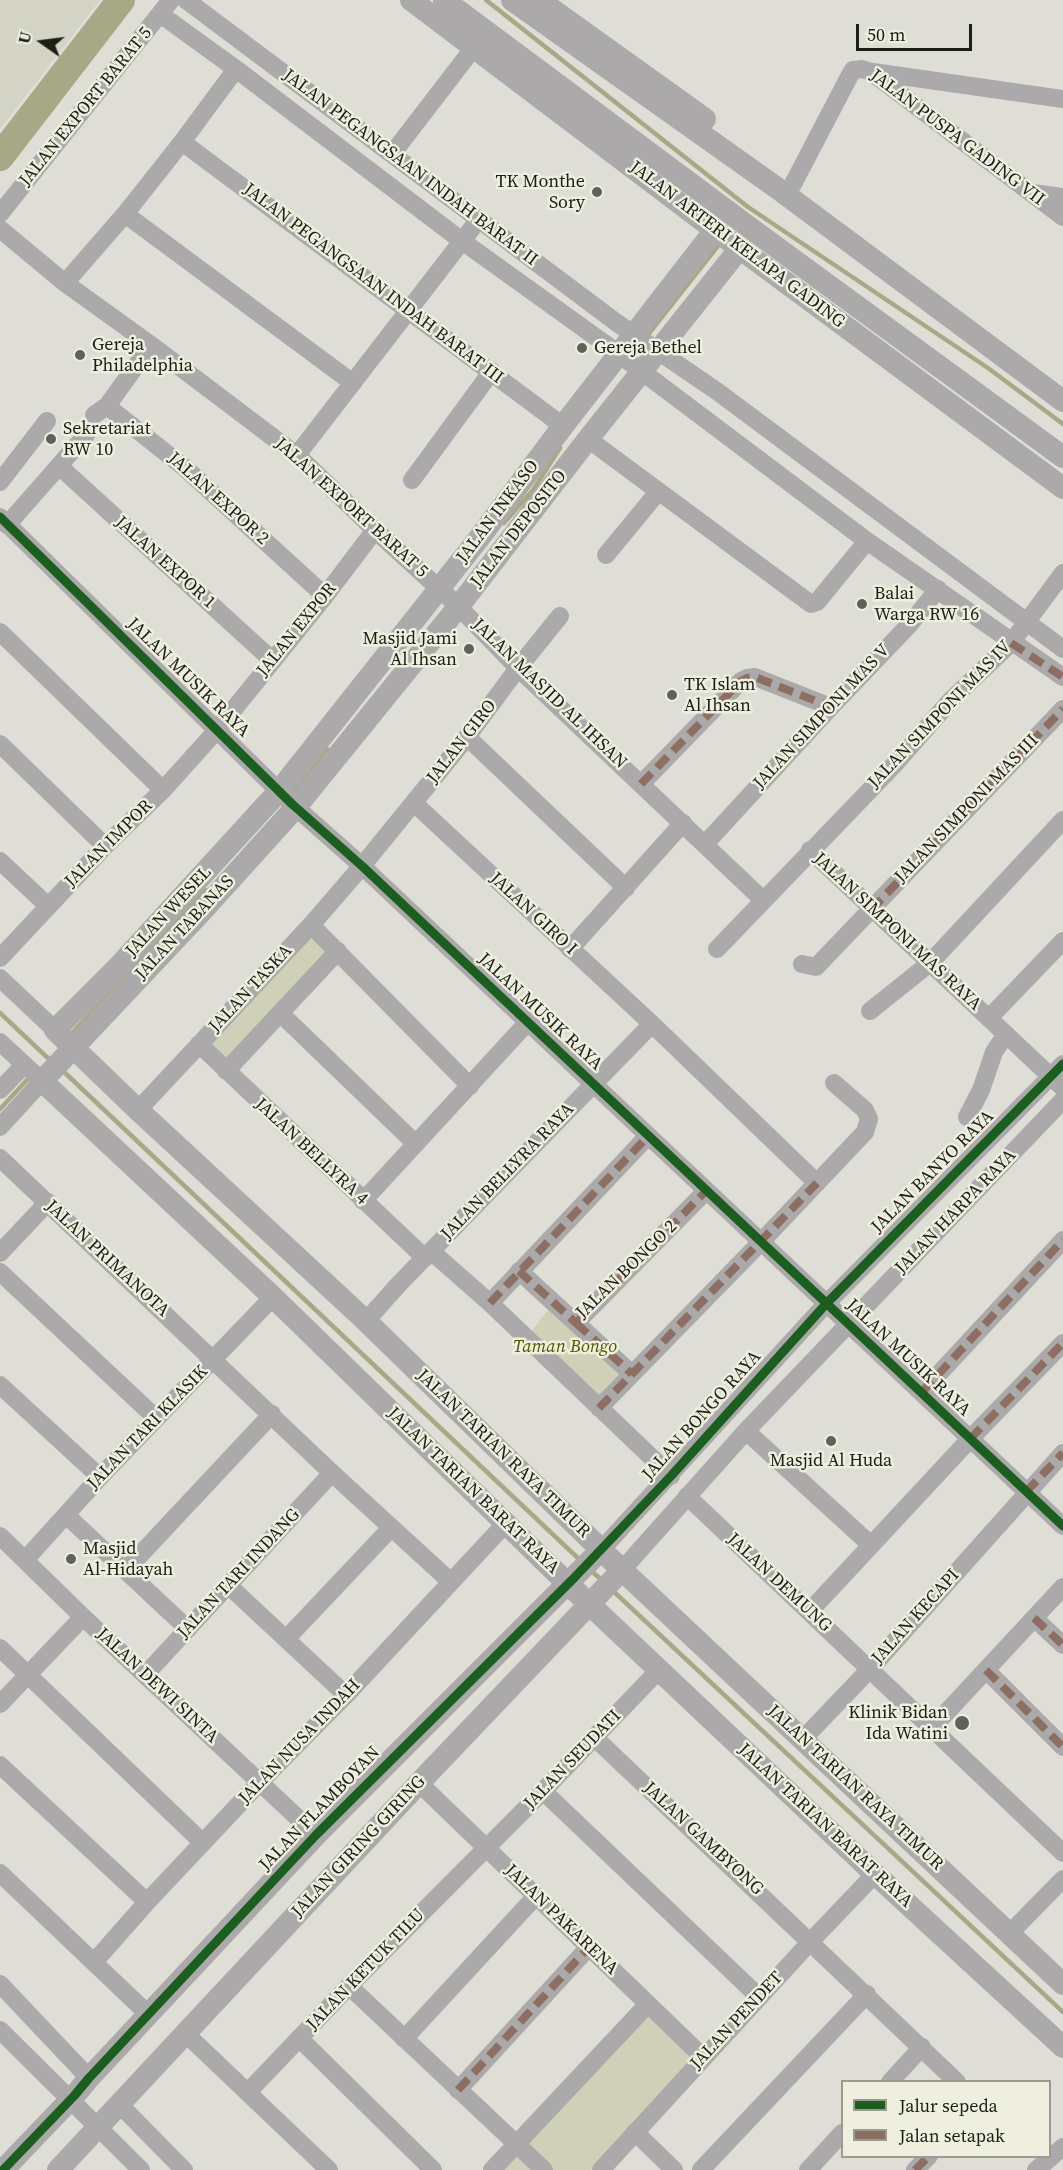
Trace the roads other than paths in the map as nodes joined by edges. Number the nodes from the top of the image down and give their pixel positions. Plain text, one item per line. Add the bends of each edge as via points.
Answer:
1 (186, 0) edge
2 (411, 0) edge
3 (444, 0) edge
4 (512, 0) edge
5 (539, 0) edge
6 (166, 7) edge
7 (464, 15) edge
8 (475, 46) junction
9 (236, 69) junction
10 (872, 72) junction
11 (1063, 99) edge
12 (182, 142) junction
13 (392, 154) junction
14 (793, 184) junction
15 (1031, 193) junction
16 (1063, 197) edge
17 (0, 214) edge
18 (125, 214) junction
19 (1063, 217) edge
20 (478, 221) junction
21 (0, 229) edge
22 (463, 239) junction
23 (727, 239) junction
24 (64, 283) junction
25 (409, 311) junction
26 (645, 343) junction
27 (152, 345) junction
28 (629, 363) junction
29 (492, 371) junction
30 (353, 382) junction
31 (1063, 385) edge
32 (1063, 401) edge
33 (47, 421) dead end
34 (563, 426) junction
35 (86, 435) dead end
36 (588, 439) junction
37 (297, 455) junction
38 (1063, 457) edge
39 (59, 466) junction
40 (412, 480) dead end
41 (0, 482) edge
42 (1063, 488) edge
43 (658, 492) junction
44 (4, 521) edge
45 (375, 530) junction
46 (502, 530) junction
47 (867, 542) junction
48 (606, 555) dead end
49 (1063, 573) edge
50 (938, 589) junction
51 (325, 596) junction
52 (450, 598) junction
53 (560, 616) dead end
54 (1027, 622) junction
55 (3, 641) edge
56 (1011, 643) junction
57 (1063, 650) edge
58 (272, 660) junction
59 (518, 668) junction
60 (1063, 677) edge
61 (831, 706) junction
62 (1063, 709) edge
63 (217, 730) junction
64 (467, 737) junction
65 (0, 744) edge
66 (641, 784) junction
67 (163, 790) junction
68 (288, 799) junction
69 (414, 803) junction
70 (1063, 820) edge
71 (683, 823) junction
72 (705, 844) junction
73 (105, 846) junction
74 (810, 850) junction
75 (0, 861) edge
76 (362, 867) junction
77 (626, 888) junction
78 (763, 900) junction
79 (48, 906) junction
80 (872, 910) junction
81 (311, 925) junction
82 (1063, 941) edge
83 (570, 949) junction
84 (717, 949) dead end
85 (338, 951) junction
86 (0, 958) edge
87 (930, 963) junction
88 (809, 965) dead end
89 (0, 978) edge
90 (870, 1011) dead end
91 (280, 1013) junction
92 (989, 1018) junction
93 (527, 1023) junction
94 (652, 1024) junction
95 (1006, 1034) junction
96 (65, 1041) junction
97 (0, 1042) edge
98 (199, 1044) junction
99 (24, 1065) junction
100 (226, 1071) junction
101 (46, 1077) junction
102 (1060, 1082) edge
103 (834, 1083) dead end
104 (592, 1084) junction
105 (470, 1086) junction
106 (0, 1090) edge
107 (138, 1110) junction
108 (967, 1117) dead end
109 (0, 1127) edge
110 (648, 1136) junction
111 (416, 1144) junction
112 (0, 1158) edge
113 (817, 1183) junction
114 (706, 1191) junction
115 (363, 1201) junction
116 (48, 1202) junction
117 (1063, 1240) edge
118 (761, 1242) junction
119 (0, 1253) edge
120 (428, 1255) junction
121 (519, 1271) junction
122 (0, 1272) edge
123 (273, 1297) junction
124 (490, 1303) junction
125 (826, 1304) junction
126 (366, 1321) junction
127 (576, 1323) junction
128 (849, 1325) junction
129 (1063, 1343) edge
130 (214, 1360) junction
131 (632, 1374) junction
132 (0, 1384) edge
133 (922, 1392) junction
134 (599, 1408) junction
135 (272, 1414) junction
136 (156, 1418) junction
137 (746, 1431) junction
138 (970, 1439) junction
139 (1063, 1453) edge
140 (332, 1473) junction
141 (670, 1476) junction
142 (99, 1477) junction
143 (1026, 1492) junction
144 (687, 1496) junction
145 (66, 1515) junction
146 (506, 1523) junction
147 (1063, 1526) edge
148 (391, 1528) junction
149 (0, 1536) edge
150 (871, 1545) junction
151 (598, 1552) junction
152 (25, 1560) junction
153 (125, 1571) junction
154 (620, 1572) junction
155 (451, 1582) junction
156 (570, 1582) junction
157 (228, 1586) junction
158 (1063, 1587) edge
159 (593, 1601) junction
160 (809, 1612) junction
161 (83, 1617) junction
162 (1034, 1618) junction
163 (188, 1629) junction
164 (287, 1638) junction
165 (1063, 1645) edge
166 (0, 1648) edge
167 (870, 1669) junction
168 (659, 1670) junction
169 (986, 1670) junction
170 (27, 1674) junction
171 (145, 1675) junction
172 (346, 1695) junction
173 (0, 1704) edge
174 (932, 1728) junction
175 (595, 1738) junction
176 (803, 1739) junction
177 (1063, 1747) edge
178 (0, 1765) edge
179 (260, 1782) junction
180 (419, 1783) junction
181 (543, 1791) junction
182 (316, 1835) junction
183 (203, 1843) junction
184 (486, 1848) junction
185 (1063, 1853) edge
186 (0, 1872) edge
187 (876, 1874) junction
188 (1063, 1879) edge
189 (536, 1896) junction
190 (147, 1902) junction
191 (1009, 1934) junction
192 (811, 1941) junction
193 (589, 1947) junction
194 (94, 1961) junction
195 (0, 1984) edge
196 (1063, 1984) edge
197 (349, 1986) junction
198 (867, 1994) junction
199 (759, 1997) junction
200 (648, 2004) junction
201 (145, 2011) junction
202 (1, 2032) edge
203 (185, 2033) junction
204 (299, 2038) junction
205 (404, 2039) junction
206 (1063, 2046) edge
207 (922, 2047) junction
208 (704, 2058) junction
209 (892, 2080) edge
210 (955, 2080) edge
211 (80, 2089) junction
212 (458, 2090) junction
213 (248, 2092) junction
214 (119, 2106) junction
215 (98, 2127) junction
216 (635, 2132) junction
217 (841, 2135) edge
218 (516, 2145) junction
219 (928, 2158) edge
220 (3, 2170) edge
221 (58, 2170) edge
222 (141, 2170) edge
223 (184, 2170) edge
224 (329, 2170) edge
225 (433, 2170) edge
226 (492, 2170) edge
227 (544, 2170) edge
228 (601, 2170) edge
229 (674, 2170) edge
230 (701, 2170) edge
231 (808, 2170) edge
232 (915, 2170) edge

1 - 13 street, JALAN PEGANGSAAN INDAH BARAT II
2 - 7 street, JALAN ARTERI KELAPA GADING
3 - 7 street, JALAN ARTERI KELAPA GADING
4 - 32 street via 777,189
5 - 14 street
6 - 9 street, JALAN PEGANGSAAN INDAH BARAT II
6 - 17 street, JALAN EXPORT BARAT 5
7 - 8 street, JALAN ARTERI KELAPA GADING
7 - 38 street, JALAN ARTERI KELAPA GADING
8 - 13 street
8 - 23 street, JALAN ARTERI KELAPA GADING
9 - 12 street
9 - 22 street, JALAN PEGANGSAAN INDAH BARAT II
10 - 11 street
10 - 14 street, JALAN PUSPA GADING VII via 857,69 850,75
10 - 15 street, JALAN PUSPA GADING VII
12 - 18 street
12 - 25 street, JALAN PEGANGSAAN INDAH BARAT III
13 - 20 street, JALAN PEGANGSAAN INDAH BARAT II
14 - 31 street
15 - 16 street
15 - 19 street, JALAN PUSPA GADING VII
18 - 24 street
18 - 30 street
20 - 22 street
20 - 26 street, JALAN PEGANGSAAN INDAH BARAT II
21 - 24 street, JALAN EXPORT BARAT 5
22 - 25 street
22 - 28 street, JALAN PEGANGSAAN INDAH BARAT II
23 - 26 street
23 - 26 street, JALAN DEPOSITO
23 - 42 street, JALAN ARTERI KELAPA GADING
24 - 27 street, JALAN EXPORT BARAT 5
25 - 29 street, JALAN PEGANGSAAN INDAH BARAT III
25 - 30 street
26 - 28 street, JALAN DEPOSITO
26 - 54 street, JALAN PEGANGSAAN INDAH BARAT II via 718,392
27 - 37 street, JALAN EXPORT BARAT 5
27 - 51 street, JALAN EXPOR 2 via 100,410 185,468
28 - 34 street, JALAN INKASO
28 - 36 street, JALAN DEPOSITO
28 - 47 street, JALAN PEGANGSAAN INDAH BARAT II
29 - 34 street, JALAN PEGANGSAAN INDAH BARAT III
29 - 40 street
30 - 37 street
33 - 41 street
34 - 46 street, JALAN INKASO
35 - 39 street
36 - 43 street
36 - 46 street, JALAN DEPOSITO
37 - 45 street, JALAN EXPORT BARAT 5
39 - 44 street
39 - 58 street, JALAN EXPOR 1
43 - 47 street via 811,604 817,602
43 - 48 street
44 - 63 street, JALAN MUSIK RAYA
45 - 51 street, JALAN EXPOR
45 - 52 street, JALAN EXPORT BARAT 5
46 - 52 street, JALAN DEPOSITO
47 - 50 street, JALAN PEGANGSAAN INDAH BARAT II
49 - 54 street, JALAN SIMPONI MAS IV
50 - 56 street, JALAN PEGANGSAAN INDAH BARAT II
50 - 61 street, JALAN SIMPONI MAS V
51 - 58 street, JALAN EXPOR
52 - 59 street, JALAN MASJID AL IHSAN
52 - 68 street
53 - 59 street, JALAN GIRO
54 - 56 street, JALAN SIMPONI MAS IV
54 - 57 street, JALAN PEGANGSAAN INDAH BARAT II
55 - 67 street
56 - 60 street
56 - 74 street, JALAN SIMPONI MAS IV via 951,700
58 - 63 street, JALAN EXPOR
59 - 64 street, JALAN GIRO
59 - 66 street, JALAN MASJID AL IHSAN
61 - 66 street via 755,677 747,678
61 - 72 street, JALAN SIMPONI MAS V
62 - 80 street, JALAN SIMPONI MAS III
63 - 67 street, JALAN IMPOR
63 - 68 street, JALAN MUSIK RAYA
64 - 69 street, JALAN GIRO
64 - 77 street
65 - 73 street
66 - 71 street
67 - 73 street, JALAN IMPOR
68 - 76 street, JALAN MUSIK RAYA
68 - 96 street, JALAN TABANAS via 202,912
69 - 76 street, JALAN GIRO
69 - 83 street, JALAN GIRO I
70 - 87 street
71 - 72 street
71 - 77 street
72 - 78 street
73 - 79 street, JALAN IMPOR
74 - 78 street, JALAN SIMPONI MAS RAYA
74 - 80 street, JALAN SIMPONI MAS RAYA
75 - 79 street
76 - 81 street, JALAN TASKA
76 - 93 street, JALAN MUSIK RAYA
77 - 83 street
78 - 84 street, JALAN SIMPONI MAS RAYA
79 - 86 street, JALAN IMPOR
80 - 87 street, JALAN SIMPONI MAS RAYA
80 - 88 street, JALAN SIMPONI MAS III
81 - 85 street
81 - 98 street, JALAN TASKA
82 - 92 street
83 - 94 street, JALAN GIRO I
85 - 91 street
85 - 105 street
87 - 90 street
87 - 92 street, JALAN SIMPONI MAS RAYA
89 - 96 street, JALAN TARIAN RAYA TIMUR
91 - 100 street
91 - 111 street
92 - 95 street, JALAN SIMPONI MAS RAYA
93 - 104 street, JALAN MUSIK RAYA
93 - 105 street
94 - 104 street, JALAN BELLYRA RAYA
94 - 113 street, JALAN GIRO I
95 - 102 street, JALAN SIMPONI MAS RAYA
95 - 108 street via 994,1052
96 - 101 street, JALAN TABANAS
96 - 107 street, JALAN TARIAN RAYA TIMUR
97 - 99 street
98 - 100 street, JALAN BELLYRA 4
98 - 107 street, JALAN TASKA
99 - 101 street
99 - 106 street
100 - 115 street, JALAN BELLYRA 4
101 - 109 street
101 - 123 street, JALAN TARIAN BARAT RAYA
102 - 125 street, JALAN BANYO RAYA
102 - 128 street, JALAN HARPA RAYA
103 - 113 street via 865,1110 869,1119 865,1132
104 - 110 street, JALAN MUSIK RAYA
104 - 120 street, JALAN BELLYRA RAYA
105 - 111 street
107 - 126 street, JALAN TARIAN RAYA TIMUR
110 - 114 street, JALAN MUSIK RAYA
110 - 121 street
111 - 115 street
112 - 116 street, JALAN PRIMANOTA
113 - 118 street
114 - 118 street, JALAN MUSIK RAYA
114 - 127 street, JALAN BONGO 2
115 - 120 street, JALAN BELLYRA 4
116 - 119 street
116 - 130 street, JALAN PRIMANOTA
117 - 133 street
118 - 125 street, JALAN MUSIK RAYA
118 - 131 street
120 - 124 street, JALAN BELLYRA 4
120 - 126 street, JALAN BELLYRA RAYA
121 - 124 street
121 - 127 street, JALAN BONGO 2
122 - 136 street
123 - 130 street, JALAN TARI KLASIK
123 - 146 street, JALAN TARIAN BARAT RAYA
124 - 134 street, JALAN BELLYRA 4
125 - 128 street, JALAN MUSIK RAYA
125 - 141 street, JALAN BONGO RAYA
126 - 151 street, JALAN TARIAN RAYA TIMUR
127 - 131 street
128 - 133 street, JALAN MUSIK RAYA
128 - 137 street
129 - 138 street
130 - 135 street, JALAN PRIMANOTA
130 - 136 street, JALAN TARI KLASIK
131 - 134 street
132 - 142 street
133 - 138 street, JALAN MUSIK RAYA
134 - 141 street, JALAN BELLYRA 4
135 - 140 street, JALAN PRIMANOTA
135 - 153 street
136 - 142 street, JALAN TARI KLASIK
137 - 144 street
137 - 150 street
138 - 143 street, JALAN MUSIK RAYA
138 - 150 street
139 - 143 street, JALAN KECAPI
140 - 148 street, JALAN PRIMANOTA
140 - 157 street, JALAN TARI INDANG
141 - 151 street, JALAN BONGO RAYA
142 - 145 street, JALAN TARI KLASIK
143 - 147 street, JALAN MUSIK RAYA
143 - 167 street, JALAN KECAPI
144 - 154 street
144 - 160 street, JALAN DEMUNG
145 - 152 street, JALAN TARI KLASIK
145 - 153 street
146 - 155 street, JALAN NUSA INDAH
146 - 156 street, JALAN TARIAN BARAT RAYA
148 - 155 street, JALAN PRIMANOTA
148 - 164 street
149 - 152 street, JALAN DEWI SINTA
150 - 160 street
151 - 154 street, JALAN TARIAN RAYA TIMUR
151 - 156 street, JALAN FLAMBOYAN
152 - 161 street, JALAN DEWI SINTA
153 - 163 street
154 - 159 street, JALAN GIRING GIRING
154 - 176 street, JALAN TARIAN RAYA TIMUR
155 - 172 street, JALAN NUSA INDAH
156 - 159 street, JALAN TARIAN BARAT RAYA
156 - 182 street, JALAN FLAMBOYAN
157 - 163 street, JALAN TARI INDANG
157 - 164 street
158 - 162 street
159 - 168 street, JALAN TARIAN BARAT RAYA
159 - 180 street, JALAN GIRING GIRING
160 - 167 street, JALAN DEMUNG
161 - 170 street
161 - 171 street, JALAN DEWI SINTA
162 - 165 street
162 - 169 street
163 - 171 street, JALAN TARI INDANG
164 - 172 street
166 - 170 street
167 - 174 street, JALAN DEMUNG
167 - 176 street, JALAN KECAPI
168 - 175 street, JALAN SEUDATI
168 - 187 street, JALAN TARIAN BARAT RAYA
169 - 174 street
169 - 177 street
170 - 173 street
170 - 183 street
171 - 179 street, JALAN DEWI SINTA
172 - 179 street, JALAN NUSA INDAH
174 - 185 street, JALAN DEMUNG
175 - 181 street, JALAN SEUDATI
175 - 192 street, JALAN GAMBYONG
176 - 191 street, JALAN TARIAN RAYA TIMUR
178 - 190 street
179 - 182 street, JALAN DEWI SINTA
179 - 183 street, JALAN NUSA INDAH
180 - 184 street, JALAN PAKARENA
180 - 203 street, JALAN GIRING GIRING
181 - 184 street, JALAN SEUDATI
181 - 199 street
182 - 201 street, JALAN FLAMBOYAN
183 - 190 street, JALAN NUSA INDAH
184 - 189 street, JALAN PAKARENA
184 - 197 street, JALAN KETUK TILU
186 - 194 street
187 - 192 street, JALAN PENDET
187 - 206 street, JALAN TARIAN BARAT RAYA
188 - 191 street
189 - 193 street, JALAN PAKARENA
189 - 205 street
190 - 194 street, JALAN NUSA INDAH
191 - 196 street, JALAN TARIAN RAYA TIMUR
192 - 198 street, JALAN GAMBYONG
192 - 199 street, JALAN PENDET
193 - 200 street, JALAN PAKARENA
193 - 212 street
194 - 201 street
195 - 211 street
197 - 204 street, JALAN KETUK TILU
197 - 205 street
198 - 207 street, JALAN GAMBYONG
198 - 230 street
199 - 208 street, JALAN PENDET
200 - 208 street, JALAN PAKARENA
200 - 218 street
201 - 211 street, JALAN FLAMBOYAN
202 - 211 street
203 - 213 street
203 - 214 street, JALAN GIRING GIRING
204 - 213 street, JALAN KETUK TILU
204 - 225 street
205 - 212 street
207 - 209 street
207 - 210 street, JALAN GAMBYONG
208 - 216 street, JALAN PENDET
211 - 215 street
211 - 220 street, JALAN FLAMBOYAN
212 - 218 street
213 - 224 street
214 - 215 street, JALAN GIRING GIRING
214 - 223 street
215 - 221 street, JALAN GIRING GIRING
215 - 222 street
216 - 228 street, JALAN PENDET
216 - 229 street
217 - 231 street
218 - 226 street
218 - 227 street
219 - 232 street

